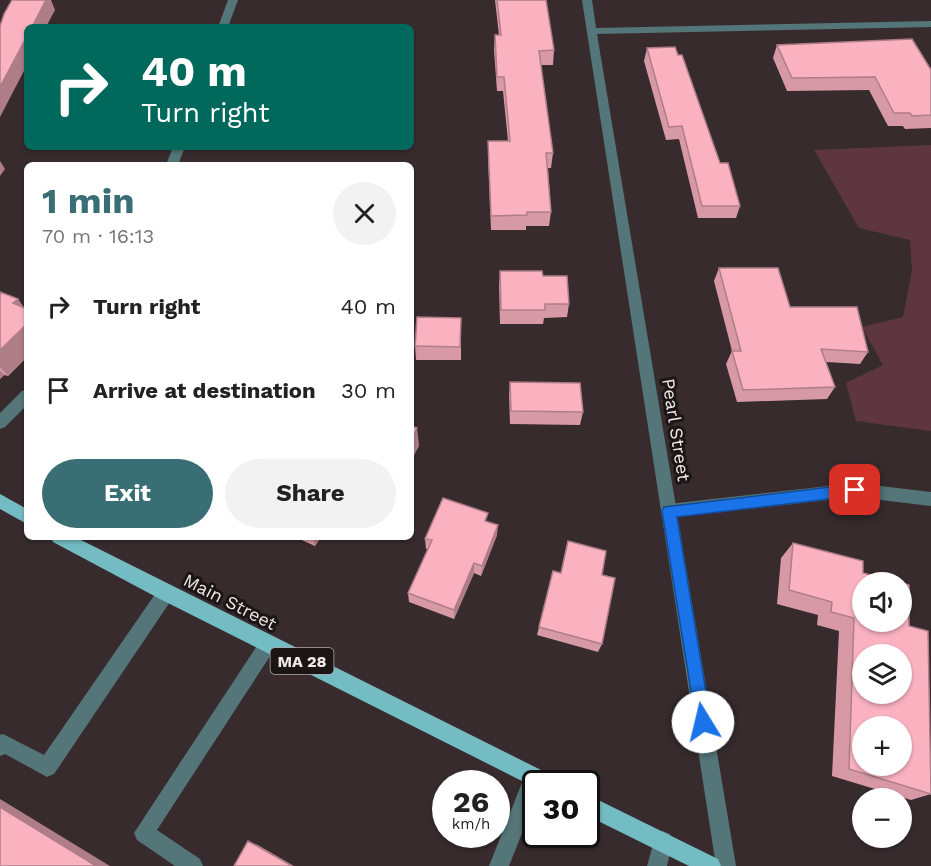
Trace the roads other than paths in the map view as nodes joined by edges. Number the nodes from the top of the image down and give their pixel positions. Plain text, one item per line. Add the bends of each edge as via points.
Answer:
1 (233, 0) edge
2 (587, 0) edge
3 (224, 24) edge
4 (931, 24) edge
5 (593, 31) junction
6 (24, 398) edge
7 (0, 423) edge
8 (931, 499) edge
9 (0, 501) edge
10 (669, 511) junction
11 (24, 516) edge
12 (65, 540) edge
13 (166, 593) junction
14 (268, 644) junction
15 (0, 747) edge
16 (522, 771) edge
17 (600, 811) edge
18 (522, 818) edge
19 (663, 842) junction
20 (193, 866) edge
21 (499, 866) edge
22 (657, 866) edge
23 (711, 866) edge
24 (726, 866) edge

1 - 3 street
2 - 5 street, Pearl Street
4 - 5 street
5 - 10 street, Pearl Street
6 - 7 street
8 - 10 street via 855,490
9 - 11 main road
10 - 24 street, Pearl Street
12 - 13 main road, Main Street / MA 28
13 - 14 main road, Main Street / MA 28
13 - 15 street via 47,767 3,743
14 - 16 main road, Main Street / MA 28
14 - 20 street via 144,833
17 - 19 main road
18 - 21 street
19 - 22 street
19 - 23 main road

